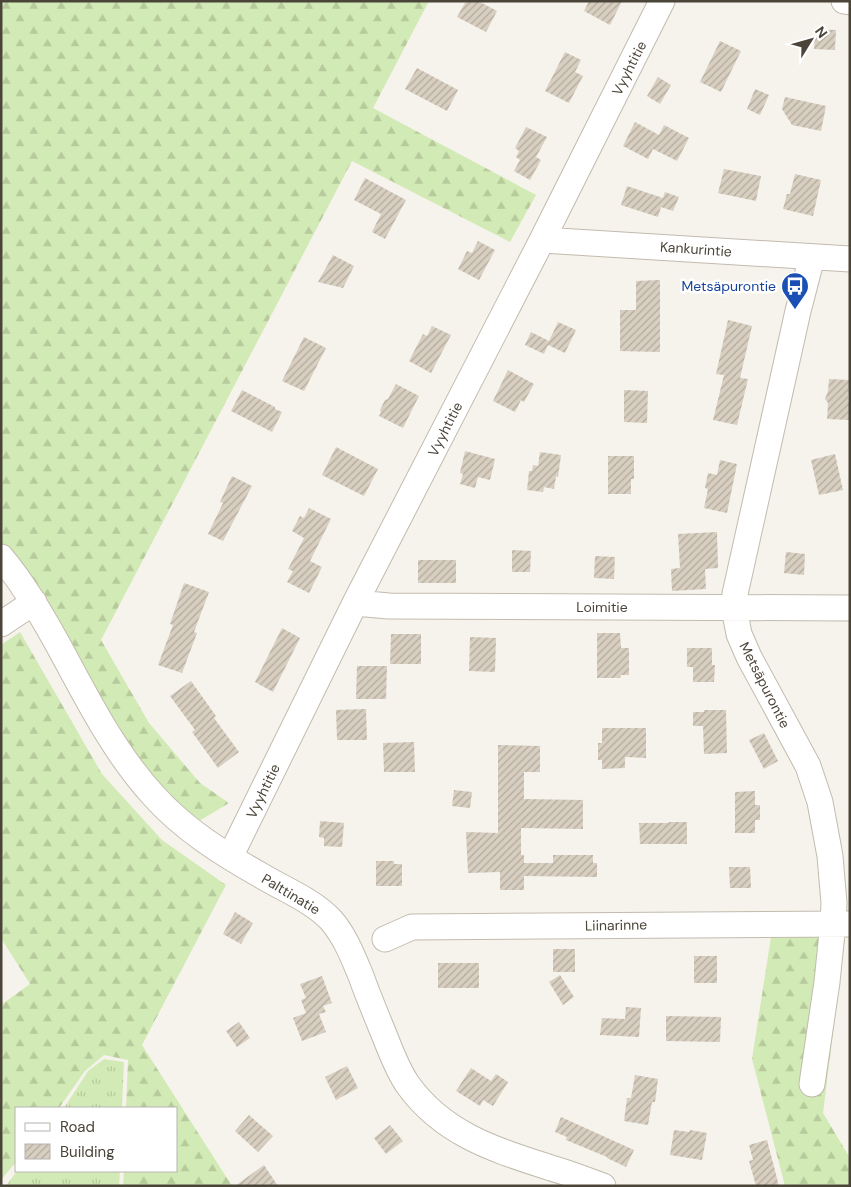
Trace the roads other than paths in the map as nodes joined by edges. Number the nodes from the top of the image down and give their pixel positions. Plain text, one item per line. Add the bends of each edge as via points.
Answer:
1 (662, 1) edge
2 (844, 1) edge
3 (850, 2) edge
4 (542, 240) junction
5 (812, 257) junction
6 (850, 259) edge
7 (1, 557) edge
8 (34, 602) junction
9 (355, 603) junction
10 (734, 608) junction
11 (850, 608) edge
12 (1, 624) edge
13 (230, 857) junction
14 (841, 923) edge
15 (385, 939) dead end
16 (812, 1084) dead end
17 (603, 1186) edge

1 - 4 street, Vyyhtitie
2 - 3 street
4 - 5 street, Kankurintie
4 - 9 street, Vyyhtitie
5 - 6 street, Kankurintie
5 - 10 street, Metsäpurontie
7 - 8 street, Palttinatie
8 - 12 street
8 - 13 street, Palttinatie via 121,755 176,819
9 - 10 street, Loimitie via 390,606
9 - 13 street, Vyyhtitie
10 - 11 street, Loimitie
10 - 14 street, Metsäpurontie via 739,634 749,657 808,766 820,802 834,903
13 - 17 street, Palttinatie via 304,899 332,921 352,956 406,1082 427,1108 463,1134 489,1146
14 - 15 street, Liinarinne via 412,927
14 - 16 street, Metsäpurontie via 827,982

